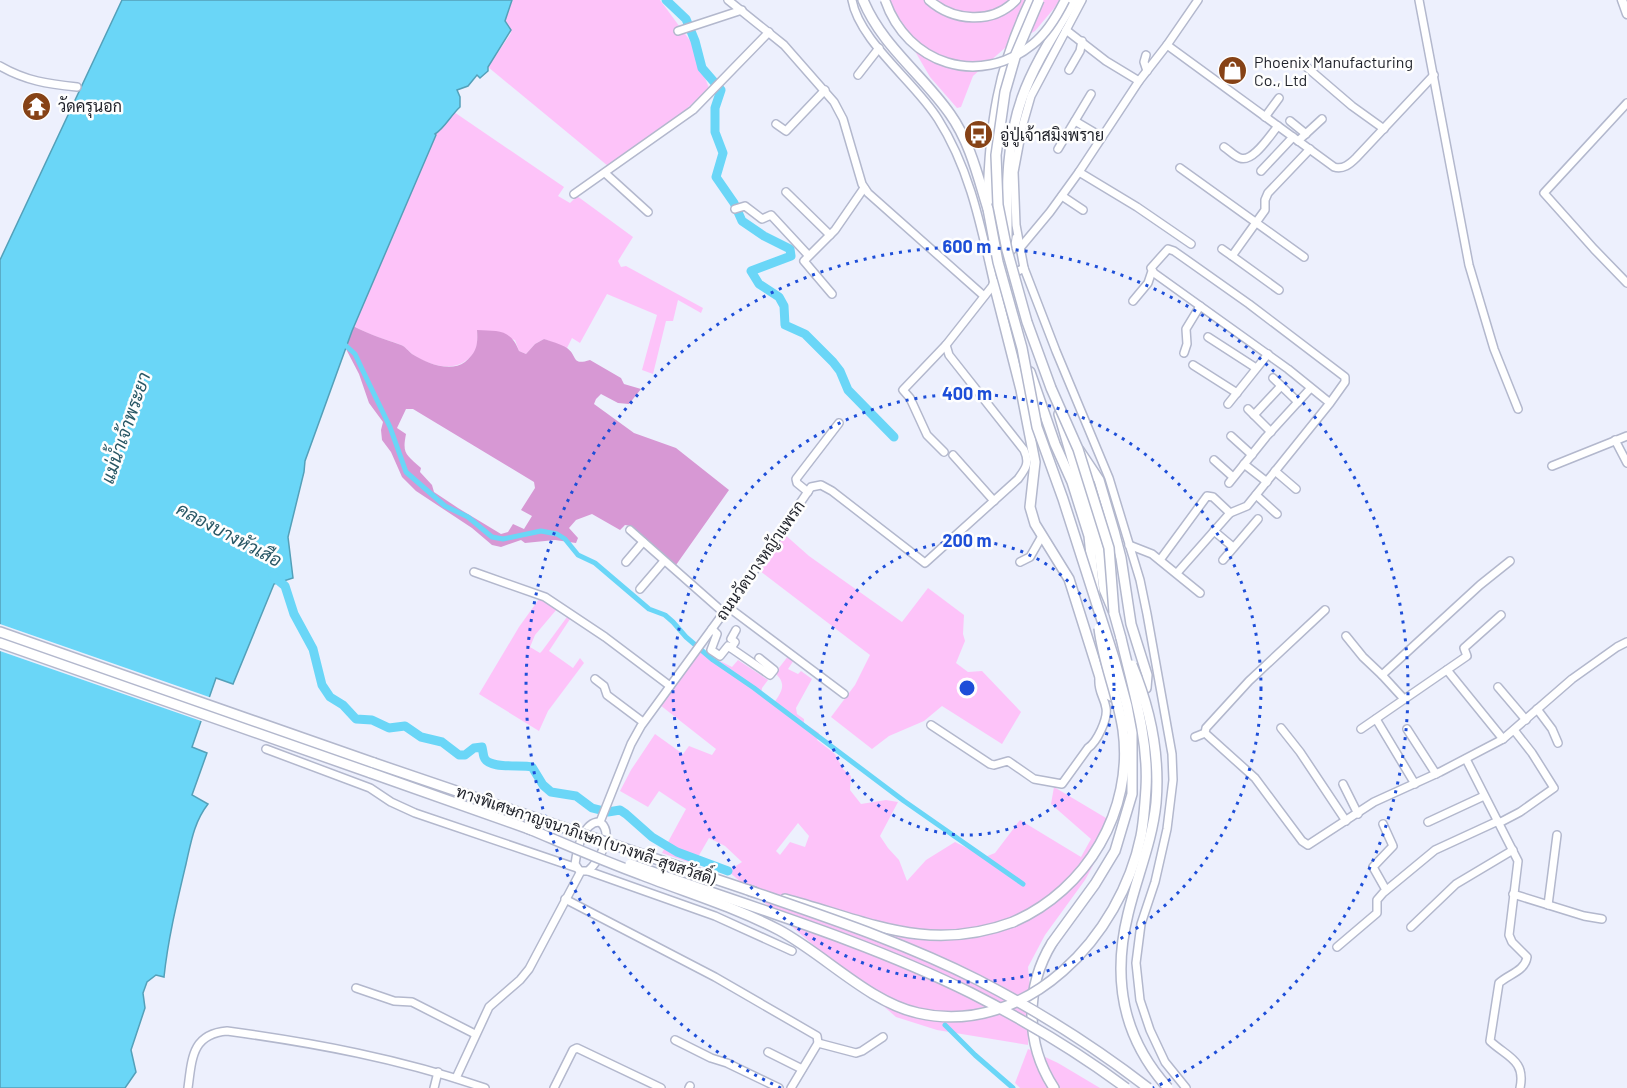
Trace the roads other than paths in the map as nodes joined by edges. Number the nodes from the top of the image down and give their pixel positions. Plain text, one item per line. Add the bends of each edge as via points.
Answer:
1 (728, 0) edge
2 (852, 0) edge
3 (863, 0) edge
4 (885, 0) edge
5 (1016, 0) edge
6 (1030, 0) edge
7 (1039, 0) edge
8 (1198, 0) edge
9 (1419, 0) edge
10 (1622, 0) edge
11 (1073, 1) edge
12 (931, 2) edge
13 (742, 10) junction
14 (1627, 14) edge
15 (680, 30) dead end
16 (1066, 30) junction
17 (769, 32) junction
18 (1082, 41) junction
19 (1167, 45) junction
20 (879, 48) junction
21 (1146, 55) dead end
22 (1303, 64) dead end
23 (0, 66) edge
24 (1069, 70) dead end
25 (1147, 70) junction
26 (858, 75) dead end
27 (1434, 75) junction
28 (1139, 81) junction
29 (77, 87) dead end
30 (825, 90) junction
31 (1091, 94) dead end
32 (1279, 98) dead end
33 (1627, 103) edge
34 (1266, 117) junction
35 (1322, 119) dead end
36 (1075, 121) junction
37 (1290, 121) dead end
38 (776, 124) dead end
39 (1278, 126) junction
40 (1384, 129) junction
41 (1306, 134) junction
42 (1102, 136) junction
43 (1296, 139) junction
44 (1224, 147) dead end
45 (1058, 149) dead end
46 (1310, 149) junction
47 (1180, 168) dead end
48 (1261, 171) dead end
49 (604, 172) junction
50 (1080, 172) junction
51 (864, 188) junction
52 (786, 192) dead end
53 (574, 194) dead end
54 (1062, 196) junction
55 (739, 208) dead end
56 (988, 209) junction
57 (1083, 210) dead end
58 (648, 212) dead end
59 (1256, 223) junction
60 (1016, 225) junction
61 (830, 235) junction
62 (984, 241) junction
63 (1191, 244) dead end
64 (1020, 248) junction
65 (1222, 249) dead end
66 (1007, 250) junction
67 (808, 255) junction
68 (1232, 256) junction
69 (1304, 257) dead end
70 (1024, 268) junction
71 (1152, 271) junction
72 (1627, 283) edge
73 (994, 284) junction
74 (1280, 290) dead end
75 (832, 294) dead end
76 (984, 296) junction
77 (1132, 301) dead end
78 (1200, 306) junction
79 (1208, 337) dead end
80 (946, 345) junction
81 (1022, 348) junction
82 (1184, 353) dead end
83 (1268, 354) junction
84 (1193, 365) dead end
85 (1256, 368) junction
86 (1273, 378) dead end
87 (1281, 386) junction
88 (1051, 388) junction
89 (1308, 391) dead end
90 (1237, 393) junction
91 (1298, 402) junction
92 (1330, 403) junction
93 (1228, 404) dead end
94 (1518, 409) dead end
95 (839, 423) dead end
96 (1271, 432) junction
97 (1231, 436) dead end
98 (1627, 436) edge
99 (1615, 440) junction
100 (1078, 449) junction
101 (944, 452) dead end
102 (953, 455) dead end
103 (1252, 455) junction
104 (1214, 460) dead end
105 (1627, 463) edge
106 (1244, 464) junction
107 (1552, 466) dead end
108 (1275, 471) junction
109 (1267, 482) junction
110 (1296, 489) dead end
111 (808, 492) junction
112 (1256, 495) junction
113 (994, 501) junction
114 (1230, 513) junction
115 (1277, 513) dead end
116 (1258, 519) dead end
117 (630, 530) dead end
118 (1214, 531) junction
119 (1042, 537) junction
120 (643, 542) junction
121 (1129, 544) junction
122 (1233, 547) junction
123 (1160, 560) junction
124 (1223, 560) dead end
125 (664, 561) junction
126 (1510, 561) dead end
127 (626, 562) dead end
128 (1020, 562) dead end
129 (474, 572) dead end
130 (1177, 573) junction
131 (640, 589) dead end
132 (1200, 592) dead end
133 (1096, 608) junction
134 (726, 610) junction
135 (1325, 610) dead end
136 (1114, 613) junction
137 (1501, 615) dead end
138 (712, 629) junction
139 (736, 630) dead end
140 (0, 632) edge
141 (1346, 636) dead end
142 (1121, 638) junction
143 (0, 643) edge
144 (1624, 644) edge
145 (731, 648) junction
146 (759, 658) dead end
147 (1447, 670) junction
148 (1099, 675) junction
149 (1382, 675) junction
150 (595, 679) dead end
151 (670, 686) junction
152 (1498, 687) dead end
153 (844, 694) dead end
154 (1404, 699) junction
155 (1537, 709) junction
156 (1376, 720) junction
157 (1526, 720) junction
158 (643, 722) junction
159 (931, 725) dead end
160 (1281, 728) dead end
161 (1361, 729) dead end
162 (1407, 729) dead end
163 (1514, 730) junction
164 (1206, 733) junction
165 (1195, 737) dead end
166 (1503, 739) junction
167 (1558, 743) dead end
168 (266, 749) dead end
169 (1466, 759) junction
170 (1436, 774) junction
171 (1343, 784) dead end
172 (1415, 784) junction
173 (1484, 796) junction
174 (1358, 814) junction
175 (1346, 821) junction
176 (600, 822) junction
177 (1428, 822) dead end
178 (1498, 822) junction
179 (1383, 824) dead end
180 (526, 828) junction
181 (1557, 835) dead end
182 (1513, 850) junction
183 (582, 870) junction
184 (748, 890) junction
185 (1386, 890) junction
186 (1513, 894) junction
187 (565, 899) junction
188 (1548, 905) junction
189 (1602, 919) dead end
190 (1411, 927) dead end
191 (1337, 947) dead end
192 (792, 951) dead end
193 (356, 988) dead end
194 (475, 1034) junction
195 (884, 1037) dead end
196 (675, 1040) dead end
197 (818, 1043) junction
198 (768, 1052) dead end
199 (802, 1069) junction
200 (438, 1072) junction
201 (456, 1078) junction
202 (188, 1088) edge
203 (434, 1088) edge
204 (485, 1088) edge
205 (554, 1088) edge
206 (661, 1088) edge
207 (779, 1088) edge
208 (791, 1088) edge
209 (1053, 1088) edge
210 (1126, 1088) edge
211 (1148, 1088) edge
212 (1168, 1088) edge
213 (1186, 1088) edge
214 (1520, 1088) edge

1 - 13 street
2 - 20 street via 862,24
3 - 56 highway via 880,33 951,116 976,168
4 - 11 main road, bridge via 902,34 928,56 958,67 985,66 1022,53
5 - 12 main road via 1001,10 970,18 951,14
6 - 56 highway, bridge via 998,90 991,134
7 - 66 highway, bridge via 1010,72 998,134 996,180
8 - 19 street
9 - 27 street
10 - 14 main road
11 - 16 street
11 - 66 highway, bridge via 1032,76 1013,131 1007,186
13 - 15 street
13 - 17 street
16 - 18 street
16 - 60 street via 1031,96 1021,132 1014,172
17 - 30 street
17 - 49 street via 693,110
18 - 24 street
18 - 28 street
19 - 25 street
19 - 34 street
20 - 26 street
20 - 62 street via 917,90 951,141 971,192
21 - 25 street
22 - 40 street
23 - 29 street via 21,78
25 - 28 street
27 - 40 street
27 - 94 street via 1469,265 1494,349
28 - 42 street
30 - 38 street via 786,131
30 - 51 street via 840,111
31 - 36 street
32 - 34 street
33 - 72 street via 1544,193
34 - 39 street
35 - 41 street
36 - 42 street
36 - 45 street
37 - 41 street
39 - 43 street
39 - 44 street via 1249,158 1240,158
40 - 46 street via 1343,167 1334,167
41 - 43 street
42 - 50 street
43 - 46 street
43 - 48 street
46 - 59 street via 1268,192 1265,210
47 - 59 street
49 - 53 street
49 - 58 street
50 - 54 street
50 - 63 street
51 - 61 street
51 - 76 street
52 - 61 street
54 - 57 street
54 - 64 street
55 - 67 street via 748,207 761,219 772,216
56 - 81 highway, bridge
59 - 68 street
59 - 69 street
60 - 62 street via 1014,249 1010,253 999,255
60 - 64 street
61 - 67 street
62 - 73 street
64 - 70 street
65 - 68 street
66 - 88 highway, bridge
67 - 75 street via 804,264
68 - 74 street
70 - 73 street
70 - 121 street via 1109,478
71 - 77 street via 1148,283
71 - 78 street
71 - 92 street via 1152,265 1168,249 1249,304 1345,377
73 - 76 street
73 - 119 highway via 1032,447 1035,470 1030,507
76 - 80 street
78 - 82 street via 1186,328
78 - 83 street
79 - 85 street
80 - 101 street via 903,390 927,435
80 - 113 street, ถนนวัดบางหญ้าแพรก via 949,355 1027,456 1027,467
81 - 133 highway, bridge via 1036,427
81 - 133 highway, bridge via 1089,536
83 - 85 street
83 - 92 street
84 - 90 street
85 - 90 street
86 - 87 street
87 - 91 street
87 - 96 street via 1251,412
88 - 100 highway, bridge
88 - 136 highway, bridge via 1097,542 1104,589
89 - 91 street
90 - 93 street
91 - 96 street
92 - 108 street
95 - 111 street via 796,479
96 - 103 street
97 - 103 street
98 - 99 street
99 - 105 street
99 - 107 street
100 - 136 highway, bridge via 1109,548
100 - 148 highway via 1101,485 1147,675 1146,688 1113,698 1102,687
102 - 113 street
103 - 106 street
104 - 106 street via 1231,480
106 - 109 street
108 - 109 street
108 - 110 street
109 - 112 street
111 - 113 street, ถนนวัดบางหญ้าแพรก via 821,485 832,491 925,562
111 - 134 street, ถนนวัดบางหญ้าแพรก
112 - 114 street via 1247,506
112 - 115 street
114 - 118 street
114 - 123 street via 1213,497 1204,498
116 - 122 street
117 - 120 street
118 - 122 street
118 - 130 street
119 - 128 street via 1030,557
119 - 148 highway via 1069,579
120 - 125 street
120 - 127 street
121 - 123 street
121 - 213 street via 1140,580 1173,774 1167,829 1138,937 1136,963 1140,1000 1155,1041 1165,1062
122 - 124 street
123 - 130 street
125 - 131 street
125 - 134 street
126 - 149 street
129 - 151 street via 545,597
130 - 132 street
133 - 184 highway, bridge via 1102,650 1123,730 1122,782 1115,811 1099,847 1051,900 1000,927 937,936 886,929
133 - 209 highway, bridge via 1127,706 1132,733 1132,794 1115,851 1049,948 1036,981 1034,1044
134 - 138 street, ถนนวัดบางหญ้าแพรก
134 - 153 street
135 - 164 street via 1249,681 1208,725
136 - 142 highway
137 - 147 street via 1466,646 1467,656
138 - 145 street via 717,634 711,650 720,656 728,646
138 - 151 street, ถนนวัดบางหญ้าแพรก
139 - 145 street
140 - 184 highway, ทางพิเศษกาญจนาภิเษก (บางพลี-สุขสวัสดิ์), bridge
141 - 149 street
142 - 180 highway, bridge via 1145,752 1141,836 1130,870 1107,919 1077,958 1028,996 997,1011 953,1018 898,1007 751,916
142 - 212 highway, bridge via 1149,719 1157,782 1149,842 1124,931 1120,976 1133,1033 1144,1057
143 - 180 highway, ทางพิเศษกาญจนาภิเษก (บางพลี-สุขสวัสดิ์), bridge
144 - 155 street via 1565,684
145 - 146 street via 770,675 774,670
147 - 154 street
147 - 166 street
148 - 159 street via 1098,688 1106,716 1093,745 1062,784 1034,779 1008,761 990,764
149 - 154 street
150 - 158 street via 607,695
151 - 158 street, ถนนวัดบางหญ้าแพรก
152 - 157 street
154 - 156 street
155 - 157 street
155 - 167 street
156 - 161 street
156 - 172 street
157 - 163 street
158 - 176 street, ถนนวัดบางหญ้าแพรก
160 - 175 street
162 - 170 street
163 - 166 street
163 - 178 street via 1554,788
164 - 165 street
164 - 175 street via 1255,778 1305,843 1310,845
166 - 169 street
168 - 183 street via 370,788 415,813
169 - 170 street
169 - 173 street
170 - 172 street
171 - 174 street
172 - 174 street via 1374,802
173 - 177 street
173 - 178 street
174 - 175 street
176 - 183 street, ถนนวัดบางหญ้าแพรก via 606,830 606,840 596,862
176 - 183 street, ถนนวัดบางหญ้าแพรก via 590,824 584,835 575,864
178 - 182 street
178 - 185 street via 1435,850
179 - 185 street via 1394,846 1372,867
180 - 210 highway, ทางพิเศษกาญจนาภิเษก (บางพลี-สุขสวัสดิ์), bridge via 821,930 924,972 1016,1017
181 - 188 street
182 - 186 street via 1518,861
182 - 190 street via 1456,884
183 - 187 street, ถนนวัดบางหญ้าแพรก
183 - 192 street via 714,916
184 - 211 highway, ทางพิเศษกาญจนาภิเษก (บางพลี-สุขสวัสดิ์), bridge via 881,938 976,979 1079,1038
185 - 191 street via 1377,900 1377,913
186 - 188 street
186 - 214 street via 1509,935 1527,961 1522,969 1499,983 1490,1041 1517,1063 1522,1075
187 - 194 street, ถนนวัดบางหญ้าแพรก via 529,969 489,1007
187 - 197 street via 715,977 813,1033
188 - 189 street
193 - 194 street via 394,1001 412,1002
194 - 201 street, ถนนวัดบางหญ้าแพรก
195 - 197 street via 856,1053
196 - 207 street
197 - 199 street
198 - 199 street
199 - 208 street
200 - 201 street
200 - 202 street via 359,1052 227,1031 205,1036 195,1048
200 - 203 street
201 - 204 street
205 - 206 street via 575,1048

